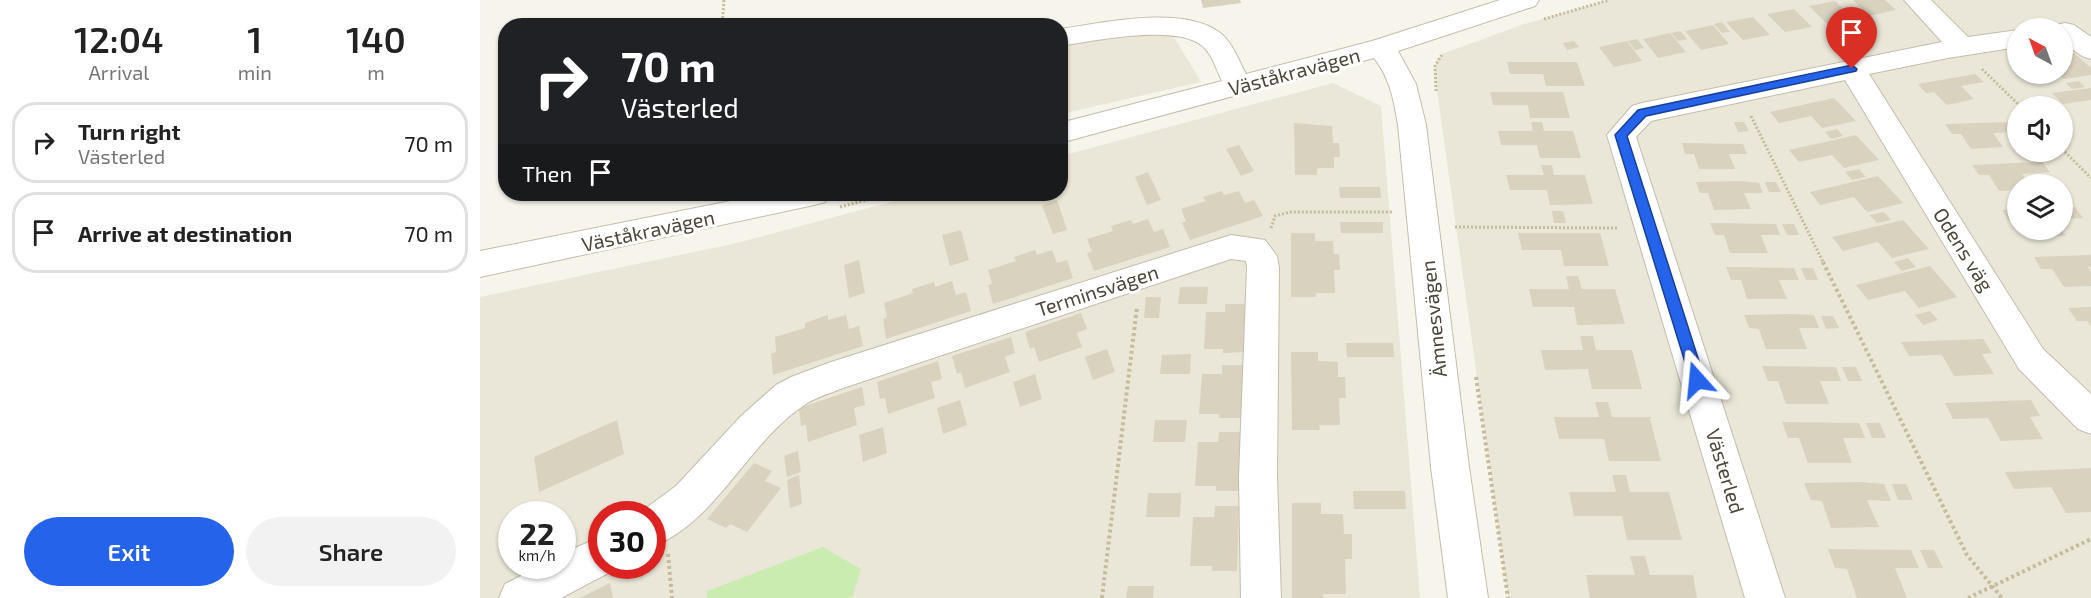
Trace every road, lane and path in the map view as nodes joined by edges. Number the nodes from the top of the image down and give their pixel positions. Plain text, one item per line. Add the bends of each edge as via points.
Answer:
1 (724, 0) edge
2 (1526, 0) edge
3 (1917, 0) edge
4 (723, 18) edge
5 (2091, 28) edge
6 (2073, 31) edge
7 (1068, 37) edge
8 (2073, 38) edge
9 (2007, 40) edge
10 (1962, 46) junction
11 (1380, 48) junction
12 (2091, 50) edge
13 (1852, 69) junction
14 (1238, 86) junction
15 (1740, 92) junction
16 (2010, 96) edge
17 (1068, 131) edge
18 (2073, 160) edge
19 (2091, 178) edge
20 (784, 201) edge
21 (1421, 212) junction
22 (1455, 227) dead end
23 (1649, 228) junction
24 (1261, 256) junction
25 (480, 264) edge
26 (1139, 275) junction
27 (2091, 418) edge
28 (666, 518) edge
29 (2091, 539) edge
30 (588, 562) edge
31 (666, 564) edge
32 (1993, 586) junction
33 (519, 598) edge
34 (672, 598) edge
35 (1102, 598) edge
36 (1261, 598) edge
37 (1468, 598) edge
38 (1766, 598) edge
39 (1968, 598) edge
40 (2002, 598) edge

1 - 4 path
2 - 11 street, Väståkravägen
3 - 10 street
5 - 6 street
7 - 14 street via 1165,26 1195,30 1211,39
8 - 12 street
9 - 10 street, Västerled
10 - 13 street, Västerled
10 - 16 path
11 - 14 street, Väståkravägen
11 - 21 street, Ämnesvägen via 1405,84
13 - 15 street, Västerled
13 - 27 street, Odens väg via 2031,359
14 - 17 street, Väståkravägen
15 - 23 street, Västerled via 1642,113 1621,135
15 - 32 path via 1967,555
18 - 19 path
20 - 25 street, Väståkravägen
21 - 24 path via 1290,212 1275,216
21 - 37 street, Ämnesvägen
22 - 23 path
23 - 38 street, Västerled
24 - 26 street, Terminsvägen via 1254,249 1231,247
24 - 36 street
26 - 28 street, Terminsvägen via 790,394 689,500
26 - 35 path
29 - 32 path
30 - 33 street
31 - 34 path
32 - 39 path
32 - 40 path

